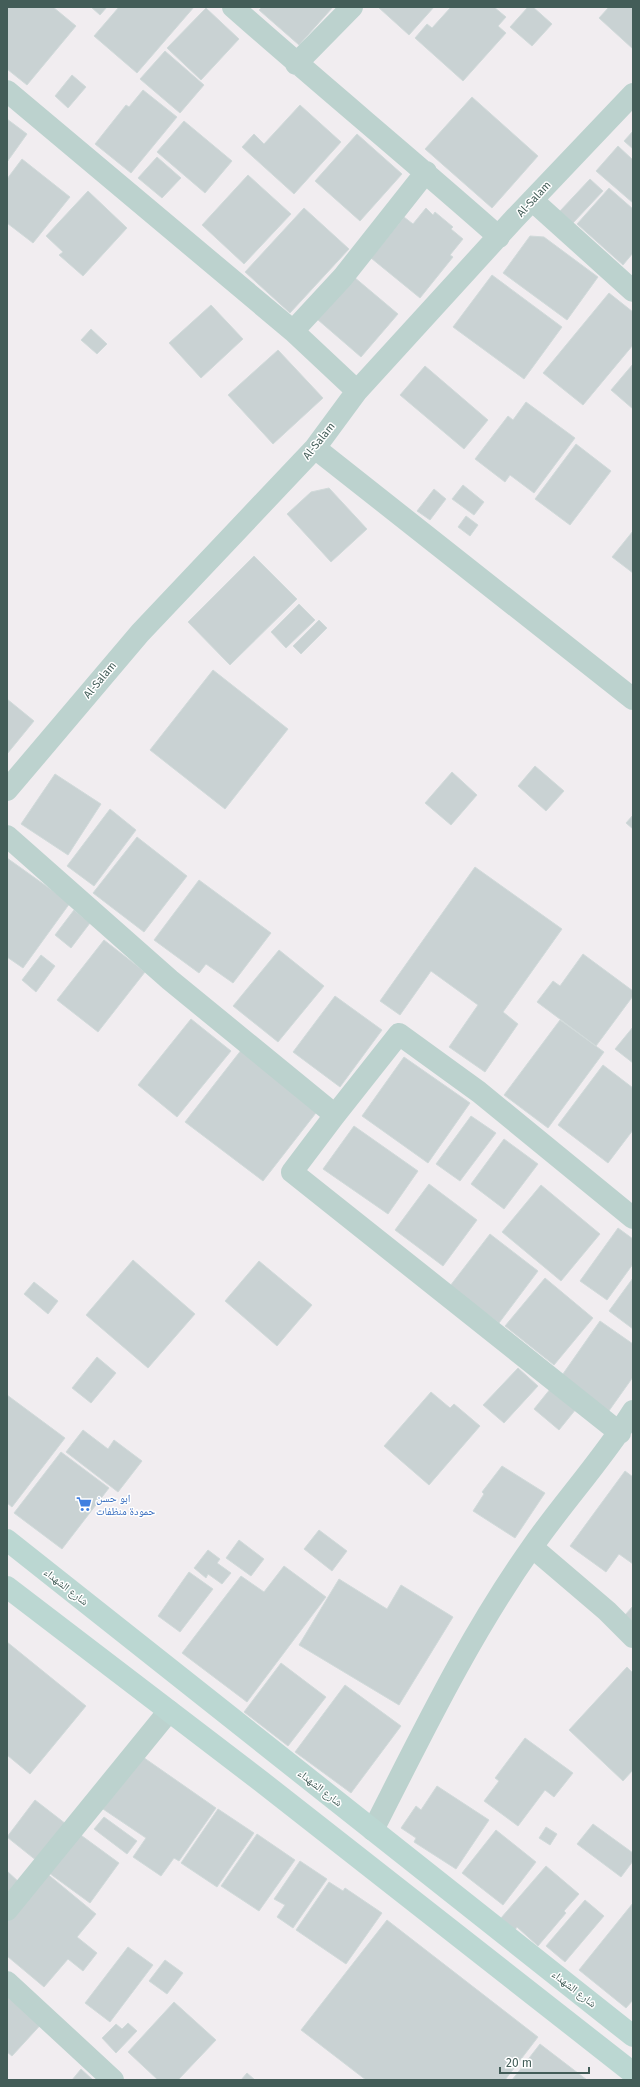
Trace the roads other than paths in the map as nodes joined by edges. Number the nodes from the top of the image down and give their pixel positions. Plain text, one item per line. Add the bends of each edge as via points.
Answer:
1 (233, 7) edge
2 (352, 7) edge
3 (296, 64) junction
4 (7, 91) edge
5 (633, 94) edge
6 (426, 172) junction
7 (532, 200) junction
8 (498, 237) junction
9 (633, 291) edge
10 (294, 331) junction
11 (358, 391) junction
12 (315, 448) junction
13 (633, 699) edge
14 (7, 790) edge
15 (7, 836) edge
16 (335, 1115) junction
17 (633, 1218) edge
18 (633, 1411) edge
19 (620, 1433) junction
20 (7, 1540) edge
21 (532, 1547) junction
22 (7, 1587) edge
23 (633, 1637) edge
24 (169, 1711) junction
25 (373, 1830) junction
26 (7, 1910) edge
27 (7, 1982) edge
28 (633, 2036) edge
29 (633, 2073) edge
30 (113, 2080) edge

1 - 3 street
2 - 3 street
3 - 6 street
4 - 10 street
5 - 7 street, Al-Salam
6 - 8 street
6 - 10 street via 344,277
7 - 8 street, Al-Salam
7 - 9 street
8 - 11 street, Al-Salam
10 - 11 street
11 - 12 street, Al-Salam
12 - 13 street
12 - 14 street, Al-Salam via 140,633
15 - 16 street via 170,980
16 - 17 street via 399,1034 479,1092
16 - 19 street via 292,1172
18 - 19 street
19 - 21 street
20 - 25 main road, شارع الشهداء
21 - 23 street via 607,1611
21 - 25 street via 460,1660
22 - 24 main road
24 - 26 street
24 - 29 main road
25 - 28 main road, شارع الشهداء
27 - 30 street

